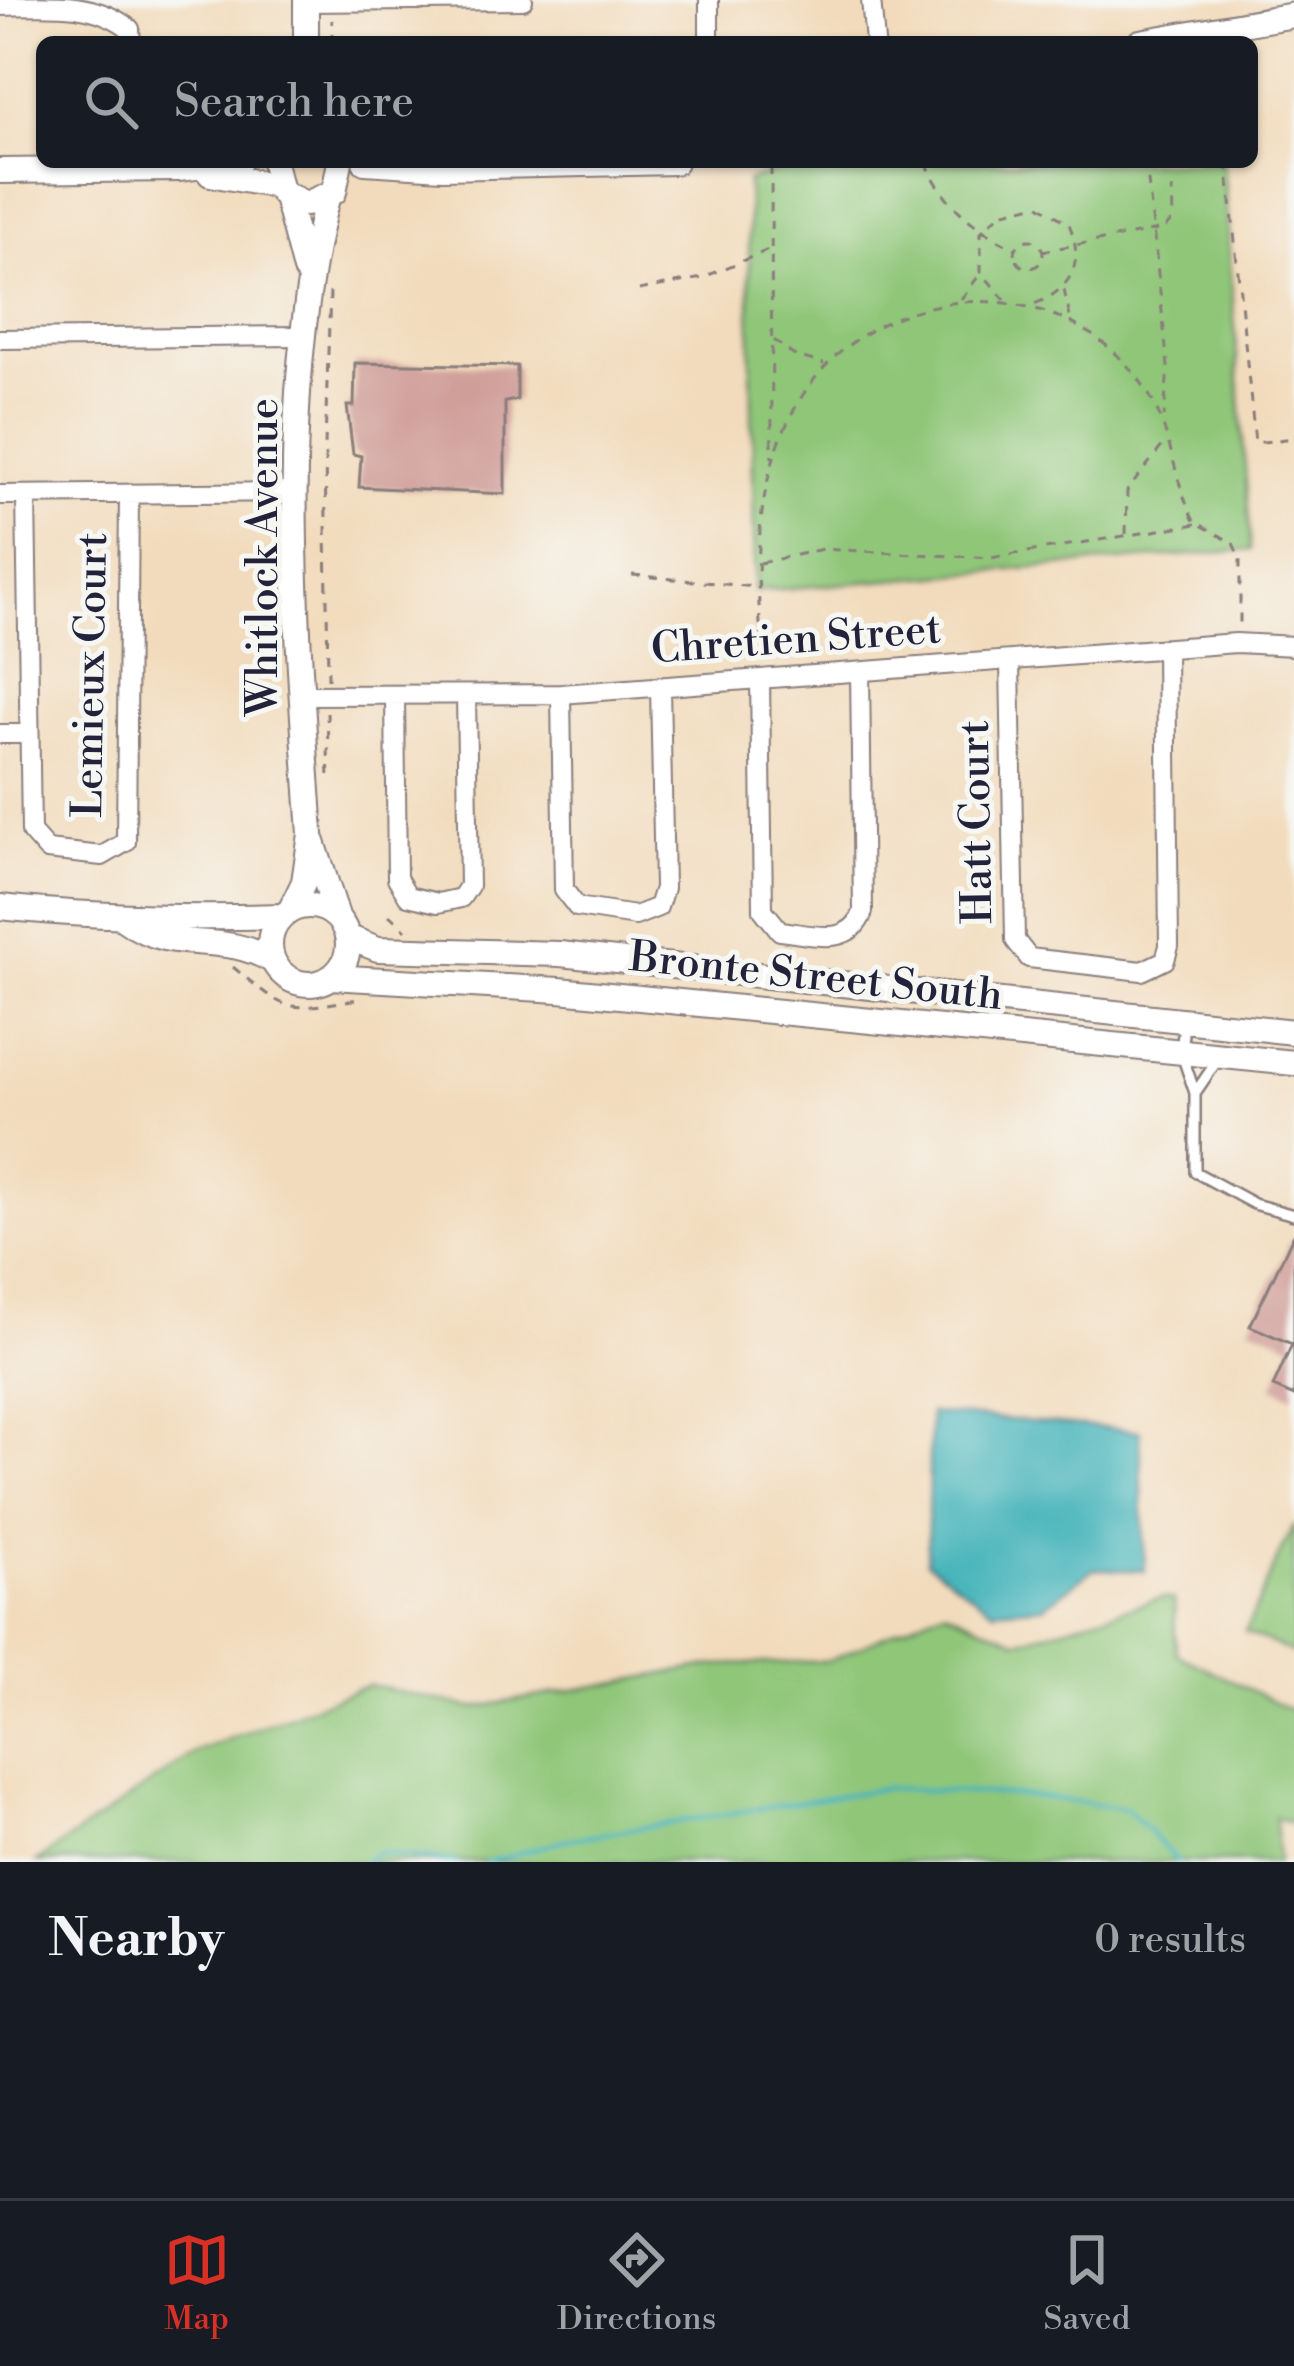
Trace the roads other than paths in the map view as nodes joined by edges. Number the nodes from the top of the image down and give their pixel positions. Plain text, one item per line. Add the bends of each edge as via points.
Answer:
1 (523, 0) edge
2 (709, 0) edge
3 (871, 0) edge
4 (306, 1) edge
5 (0, 6) edge
6 (1294, 15) edge
7 (130, 36) edge
8 (306, 36) edge
9 (709, 36) edge
10 (874, 36) edge
11 (1174, 36) edge
12 (80, 168) edge
13 (163, 168) edge
14 (187, 168) edge
15 (429, 168) edge
16 (178, 169) junction
17 (0, 171) edge
18 (335, 181) edge
19 (279, 182) edge
20 (307, 278) junction
21 (304, 337) junction
22 (0, 339) edge
23 (297, 492) junction
24 (0, 495) edge
25 (26, 495) junction
26 (129, 495) junction
27 (1294, 646) edge
28 (1166, 649) junction
29 (1010, 661) junction
30 (762, 670) junction
31 (860, 672) junction
32 (661, 686) junction
33 (561, 694) junction
34 (314, 695) junction
35 (466, 695) junction
36 (395, 696) junction
37 (0, 734) edge
38 (29, 734) junction
39 (310, 834) junction
40 (0, 907) edge
41 (286, 914) junction
42 (125, 920) junction
43 (342, 928) junction
44 (273, 961) junction
45 (331, 977) junction
46 (1184, 1021) junction
47 (1294, 1033) edge
48 (1181, 1052) junction
49 (1221, 1056) junction
50 (1294, 1063) edge
51 (1195, 1093) junction
52 (1294, 1215) edge

1 - 4 street
2 - 9 street
3 - 10 street
4 - 8 main road
5 - 7 street via 110,10
6 - 11 main road
12 - 17 main road
13 - 16 main road
14 - 16 main road
15 - 18 main road
16 - 19 main road
18 - 19 main road via 306,204
18 - 20 main road, Whitlock Avenue
19 - 20 main road, Whitlock Avenue
20 - 21 main road, Whitlock Avenue
21 - 22 street
21 - 23 main road, Whitlock Avenue
23 - 26 street
23 - 34 main road, Whitlock Avenue
24 - 25 street
25 - 26 street
25 - 38 street, Lemieux Court
26 - 38 street, Lemieux Court via 126,842 117,851 47,850 31,832
27 - 28 street, Chretien Street
28 - 29 street, Chretien Street
28 - 29 street, Hatt Court via 1169,946 1165,960 1142,971 1029,958 1015,940
29 - 31 street, Chretien Street
30 - 31 street, Chretien Street
30 - 31 street via 763,910 781,931 838,937 863,913
30 - 32 street, Chretien Street
32 - 33 street, Chretien Street
32 - 33 street via 664,888 658,907 635,916 577,907 563,890
33 - 35 street, Chretien Street
34 - 36 street, Chretien Street
34 - 39 main road, Whitlock Avenue
35 - 36 street, Chretien Street
35 - 36 street via 469,886 461,898 438,903 408,896 397,878
37 - 38 street
39 - 41 main road, Whitlock Avenue via 304,882
39 - 43 main road, Whitlock Avenue
40 - 42 main road
41 - 42 main road via 154,912
41 - 43 main road via 317,905
41 - 44 main road via 270,939
42 - 44 main road via 153,940 235,943
43 - 45 main road via 341,967
43 - 46 main road, Bronte Street South via 378,949 560,954
44 - 45 main road via 301,983
45 - 48 main road, Bronte Street South via 559,990
46 - 47 main road, Bronte Street South
46 - 48 lane
48 - 49 main road, Bronte Street South
48 - 51 lane
49 - 50 main road, Bronte Street South
49 - 51 lane
51 - 52 lane via 1195,1172

